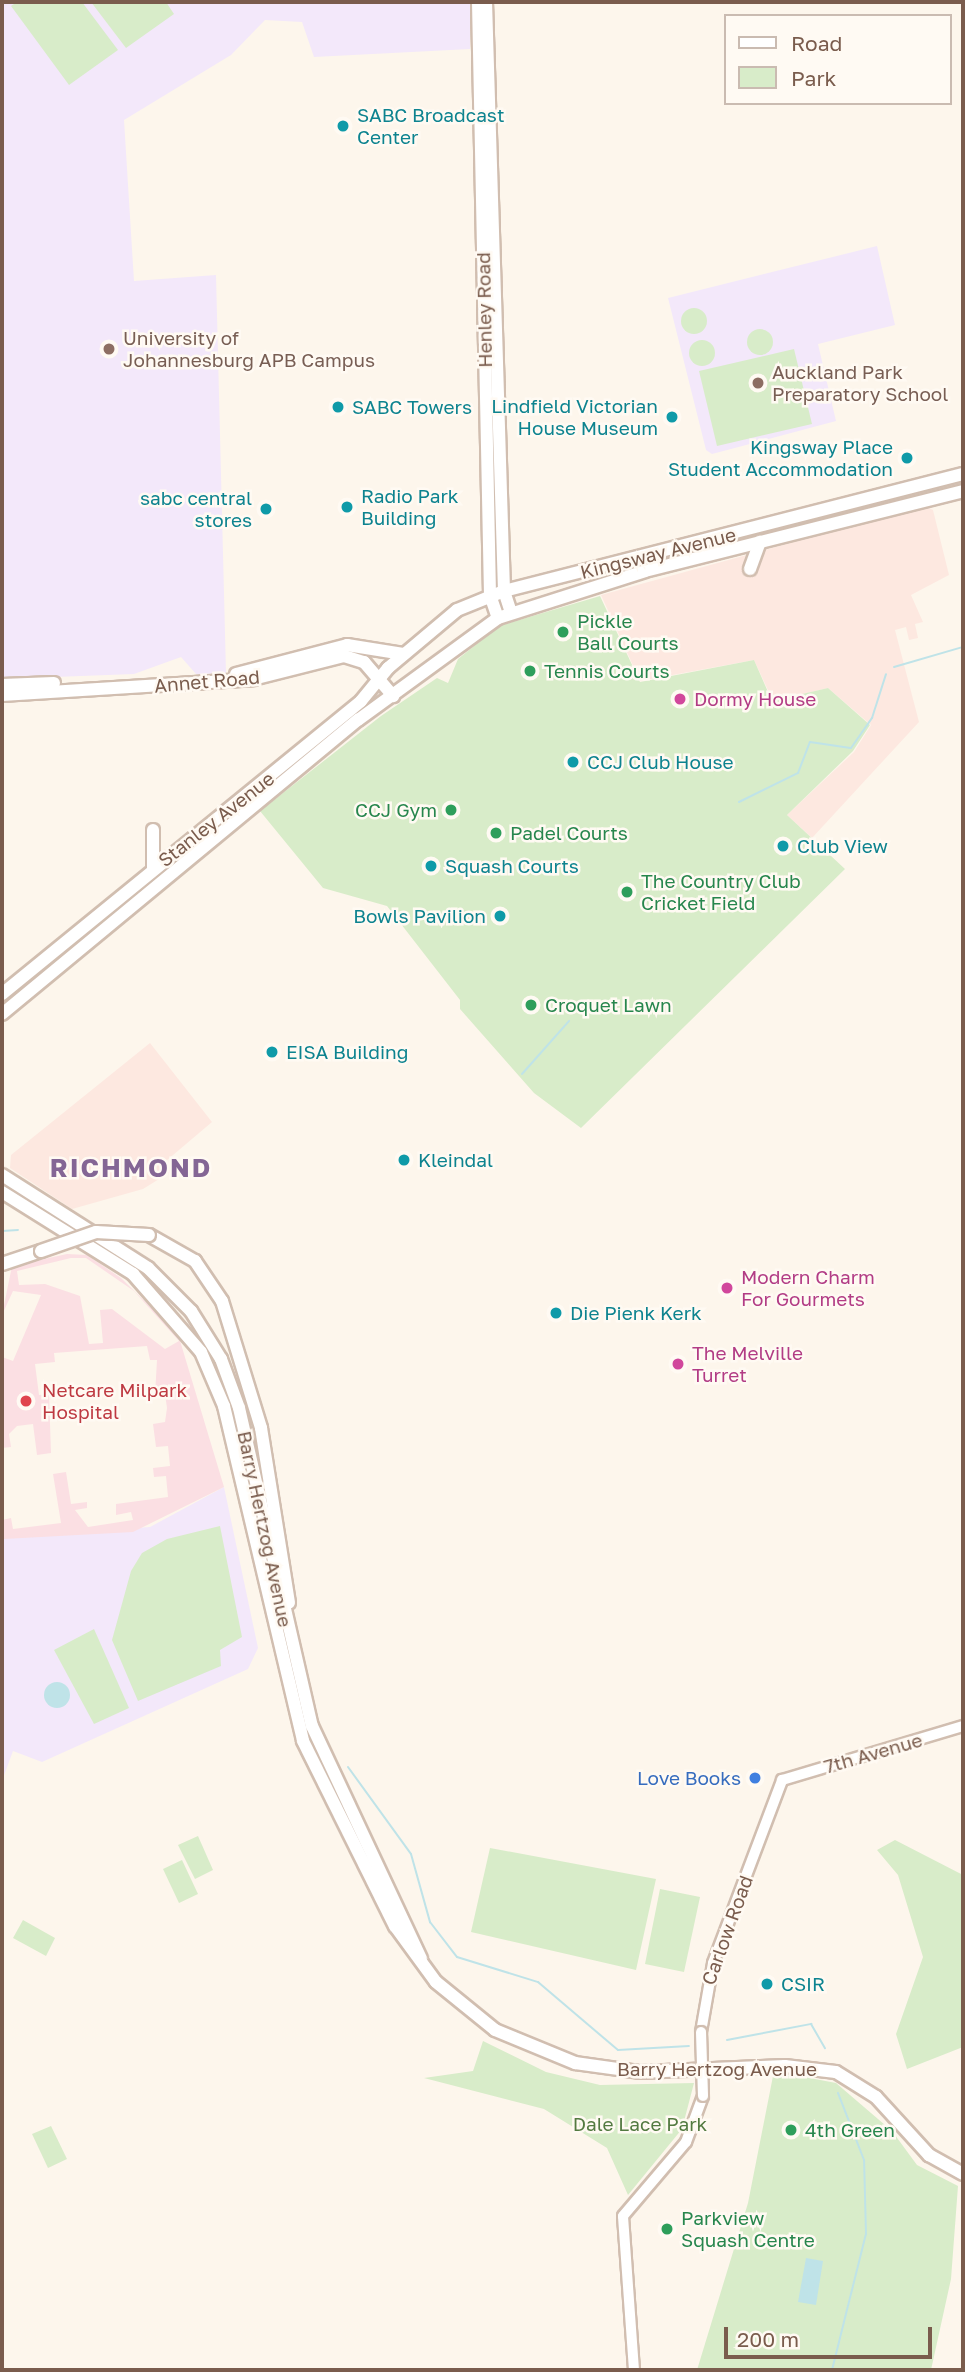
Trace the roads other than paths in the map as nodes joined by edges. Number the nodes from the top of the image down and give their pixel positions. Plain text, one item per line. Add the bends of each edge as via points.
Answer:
1 (478, 2) edge
2 (486, 2) edge
3 (963, 474) edge
4 (963, 491) edge
5 (760, 542) junction
6 (750, 569) dead end
7 (504, 591) junction
8 (490, 595) junction
9 (511, 613) junction
10 (498, 618) junction
11 (403, 654) junction
12 (377, 680) junction
13 (2, 685) edge
14 (2, 695) edge
15 (393, 696) junction
16 (153, 830) dead end
17 (153, 869) junction
18 (2, 994) edge
19 (2, 1014) edge
20 (2, 1175) edge
21 (2, 1192) edge
22 (2, 1264) edge
23 (299, 1686) junction
24 (963, 1726) edge
25 (781, 1786) joint
26 (423, 1966) junction
27 (963, 2174) edge
28 (631, 2370) edge

1 - 8 main road, Henley Road
2 - 7 main road, Henley Road
3 - 7 main road, Kingsway Avenue
4 - 5 main road, Kingsway Avenue
5 - 6 main road
5 - 9 main road, Kingsway Avenue
7 - 8 main road, Kingsway Avenue
7 - 9 main road, Henley Road
8 - 10 main road, Henley Road
8 - 11 main road, Kingsway Avenue via 448,615
9 - 10 main road, Kingsway Avenue
10 - 15 main road, Kingsway Avenue
11 - 12 main road, Kingsway Avenue
11 - 13 main road, Annet Road via 352,645 232,674
12 - 14 main road, Annet Road via 363,662 344,656 246,680
12 - 15 main road, Annet Road
12 - 17 main road, Stanley Avenue via 362,701
15 - 19 main road, Stanley Avenue
16 - 17 main road
17 - 18 main road, Stanley Avenue
20 - 23 main road, Barry Hertzog Avenue via 148,1268 207,1333 239,1408
21 - 26 main road, Barry Hertzog Avenue via 133,1274 201,1352 227,1417 303,1741 378,1895
22 - 23 main road, bridge via 96,1232 149,1235 203,1269 230,1325 264,1448
23 - 26 main road, Barry Hertzog Avenue via 321,1748
24 - 25 street, 7th Avenue
25 - 28 street, Carlow Road, bridge via 713,1963 701,2032 703,2096 686,2142 624,2216
26 - 27 main road, Barry Hertzog Avenue via 495,2030 575,2063 632,2071 785,2066 836,2072 876,2097 929,2155

